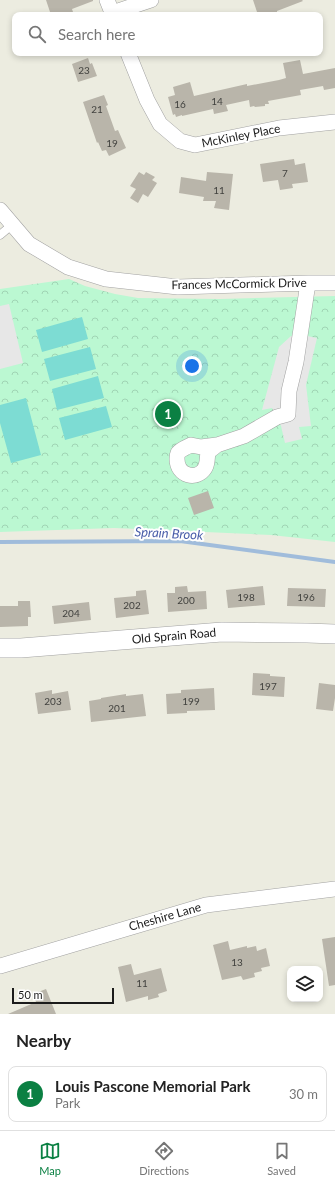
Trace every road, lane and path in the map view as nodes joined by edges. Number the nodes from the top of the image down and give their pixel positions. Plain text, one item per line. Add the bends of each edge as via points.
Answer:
1 (151, 0) edge
2 (111, 9) edge
3 (129, 56) edge
4 (335, 122) edge
5 (0, 210) edge
6 (13, 224) junction
7 (0, 235) edge
8 (308, 283) junction
9 (335, 283) edge
10 (217, 445) dead end
11 (335, 634) edge
12 (6, 648) edge
13 (335, 889) edge
14 (0, 966) edge

1 - 2 street
3 - 4 street, McKinley Place via 160,124 180,141 195,145 279,128
5 - 6 street, Frances McCormick Drive
6 - 7 lane
6 - 8 street, Frances McCormick Drive via 29,244 68,267 106,279 178,286
8 - 9 street, Frances McCormick Drive
8 - 10 street via 289,391 288,414 277,417 244,436
11 - 12 street, Old Sprain Road via 222,632
13 - 14 street, Cheshire Lane via 206,905

